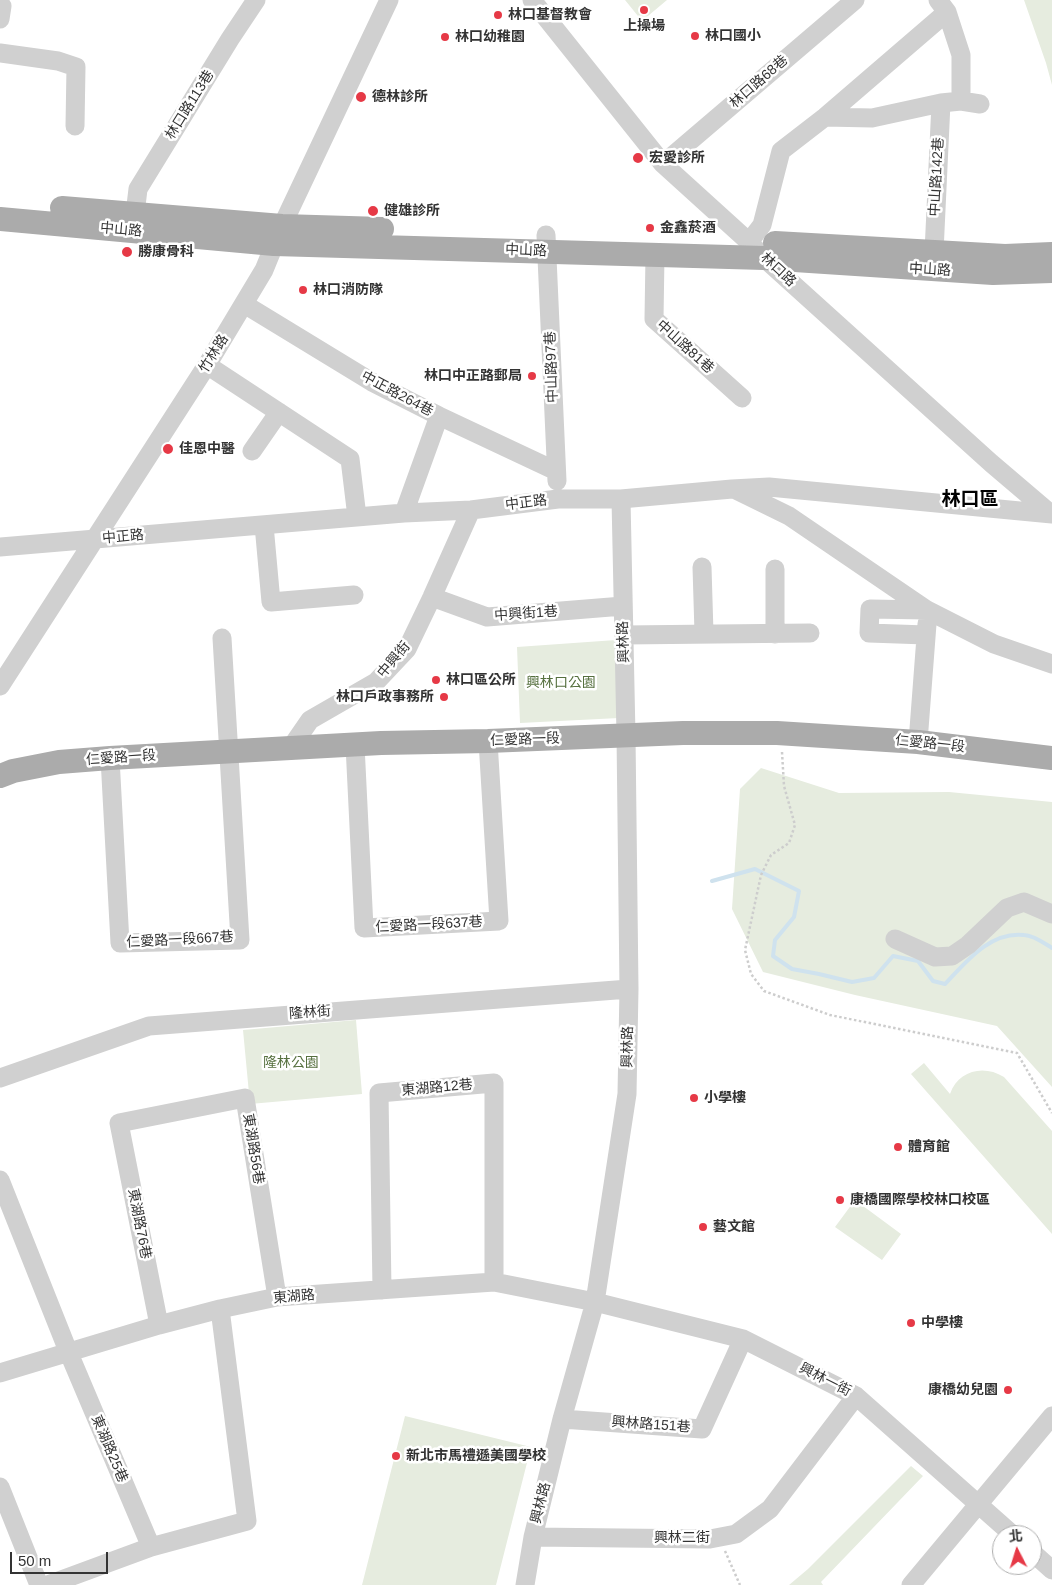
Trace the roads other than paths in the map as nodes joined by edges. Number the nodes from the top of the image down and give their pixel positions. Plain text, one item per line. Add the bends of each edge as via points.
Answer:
1 (256, 0) edge
2 (389, 0) edge
3 (532, 0) edge
4 (855, 0) edge
5 (0, 4) edge
6 (942, 6) edge
7 (0, 20) edge
8 (0, 54) edge
9 (961, 101) junction
10 (941, 103) junction
11 (980, 104) dead end
12 (825, 117) junction
13 (75, 126) dead end
14 (663, 164) junction
15 (0, 202) edge
16 (135, 214) junction
17 (0, 219) edge
18 (278, 235) junction
19 (547, 243) junction
20 (756, 250) junction
21 (934, 252) junction
22 (1052, 254) edge
23 (655, 255) junction
24 (1052, 271) edge
25 (244, 304) junction
26 (207, 365) junction
27 (742, 398) dead end
28 (279, 412) junction
29 (439, 416) junction
30 (252, 450) dead end
31 (556, 471) junction
32 (732, 489) junction
33 (558, 499) junction
34 (621, 499) junction
35 (471, 510) junction
36 (404, 513) junction
37 (1052, 514) edge
38 (357, 517) junction
39 (264, 525) junction
40 (94, 540) junction
41 (0, 547) edge
42 (702, 567) dead end
43 (775, 569) dead end
44 (354, 595) dead end
45 (432, 597) junction
46 (623, 606) junction
47 (928, 610) junction
48 (704, 633) junction
49 (810, 633) dead end
50 (775, 634) junction
51 (624, 635) junction
52 (926, 635) junction
53 (222, 638) dead end
54 (1052, 664) edge
55 (0, 686) edge
56 (626, 735) junction
57 (488, 741) junction
58 (918, 742) junction
59 (355, 745) junction
60 (290, 749) junction
61 (229, 751) junction
62 (110, 758) junction
63 (1052, 758) edge
64 (0, 776) edge
65 (1052, 914) edge
66 (895, 939) dead end
67 (629, 989) junction
68 (0, 1078) edge
69 (119, 1123) joint
70 (0, 1180) edge
71 (4, 1197) edge
72 (494, 1282) junction
73 (382, 1290) junction
74 (277, 1297) junction
75 (595, 1302) junction
76 (220, 1309) junction
77 (159, 1325) junction
78 (743, 1339) junction
79 (68, 1351) junction
80 (0, 1372) edge
81 (856, 1396) junction
82 (1052, 1416) edge
83 (562, 1419) junction
84 (0, 1486) edge
85 (978, 1504) junction
86 (1001, 1525) edge
87 (533, 1537) junction
88 (151, 1547) junction
89 (1042, 1561) edge
90 (1052, 1570) edge
91 (39, 1585) edge
92 (48, 1585) edge
93 (525, 1585) edge
94 (911, 1585) edge

1 - 16 street, 林口路113巷 via 138,189
2 - 18 street, 竹林路
3 - 14 street, 林口路
4 - 14 street, 林口路68巷
5 - 7 street
6 - 9 street via 961,55
6 - 12 street
8 - 13 street via 58,61 76,67
9 - 10 street
9 - 11 street
10 - 12 street via 872,118
10 - 21 street, 中山路142巷
12 - 20 street via 781,151
14 - 20 street, 林口路
15 - 16 main road, 中山路
16 - 18 main road, 中山路
17 - 18 main road, 中山路
18 - 19 main road, 中山路
18 - 25 street, 竹林路 via 264,270
19 - 20 main road, 中山路
19 - 23 main road, 中山路
19 - 31 street, 中山路97巷
20 - 21 main road, 中山路
20 - 23 main road, 中山路
20 - 24 main road, 中山路 via 992,273
20 - 37 street, 林口路 via 991,463
21 - 22 main road, 中山路 via 1005,256
23 - 27 street, 中山路81巷 via 654,319
25 - 26 street, 竹林路
25 - 29 street, 中正路264巷 via 372,382
26 - 28 street
26 - 40 street, 竹林路
28 - 30 street
28 - 38 street via 350,459
29 - 31 street, 中正路264巷
29 - 36 street
31 - 33 street, 中山路97巷
32 - 34 street, 中正路
32 - 37 street, 中正路 via 769,487
32 - 47 street via 789,516
33 - 34 street, 中正路
33 - 35 street, 中正路
34 - 46 street, 興林路
35 - 36 street, 中正路
35 - 45 street, 中興街
36 - 38 street, 中正路
38 - 39 street, 中正路
39 - 40 street, 中正路
39 - 44 street via 271,602
40 - 41 street, 中正路
40 - 55 street, 竹林路
42 - 48 street
43 - 50 street
45 - 46 street, 中興街1巷 via 487,617
45 - 60 street, 中興街 via 407,649 376,682 310,720
46 - 51 street, 興林路
47 - 52 street
47 - 52 street via 870,609 869,633
47 - 54 street via 994,644
48 - 50 street
48 - 51 street
49 - 50 street
51 - 56 street, 興林路
52 - 58 street
53 - 61 street
56 - 57 main road, 仁愛路一段
56 - 58 main road, 仁愛路一段 via 781,733
56 - 67 street, 興林路
57 - 59 main road, 仁愛路一段
57 - 59 street, 仁愛路一段637巷 via 499,921 364,928
58 - 63 main road, 仁愛路一段
59 - 60 main road, 仁愛路一段
60 - 61 main road, 仁愛路一段
61 - 62 main road, 仁愛路一段
61 - 62 street, 仁愛路一段667巷 via 240,940 120,943
62 - 64 main road, 仁愛路一段 via 59,762
65 - 66 street via 1024,902 1007,908 952,956 935,957
67 - 68 street, 隆林街 via 149,1026
67 - 75 street, 興林路 via 627,1094
69 - 74 street, 東湖路56巷 via 245,1098
69 - 77 street, 東湖路76巷
70 - 71 street, 東湖路25巷
71 - 79 street, 東湖路25巷
72 - 73 street, 東湖路
72 - 73 street, 東湖路12巷 via 494,1083 379,1093
72 - 75 street, 東湖路
73 - 74 street, 東湖路
74 - 76 street, 東湖路
75 - 78 street, 興林一街
75 - 83 street, 興林路
76 - 77 street, 東湖路
76 - 88 street via 247,1521
77 - 79 street, 東湖路
78 - 81 street, 興林一街
78 - 83 street, 興林路151巷 via 702,1429
79 - 80 street, 東湖路
79 - 88 street, 東湖路25巷
81 - 85 street, 興林一街
81 - 87 street, 興林二街 via 770,1509 736,1534 710,1539
82 - 85 street
83 - 87 street, 興林路
84 - 91 street
85 - 86 street, 興林一街
85 - 94 street
87 - 93 street, 興林路
88 - 92 street
89 - 90 street

